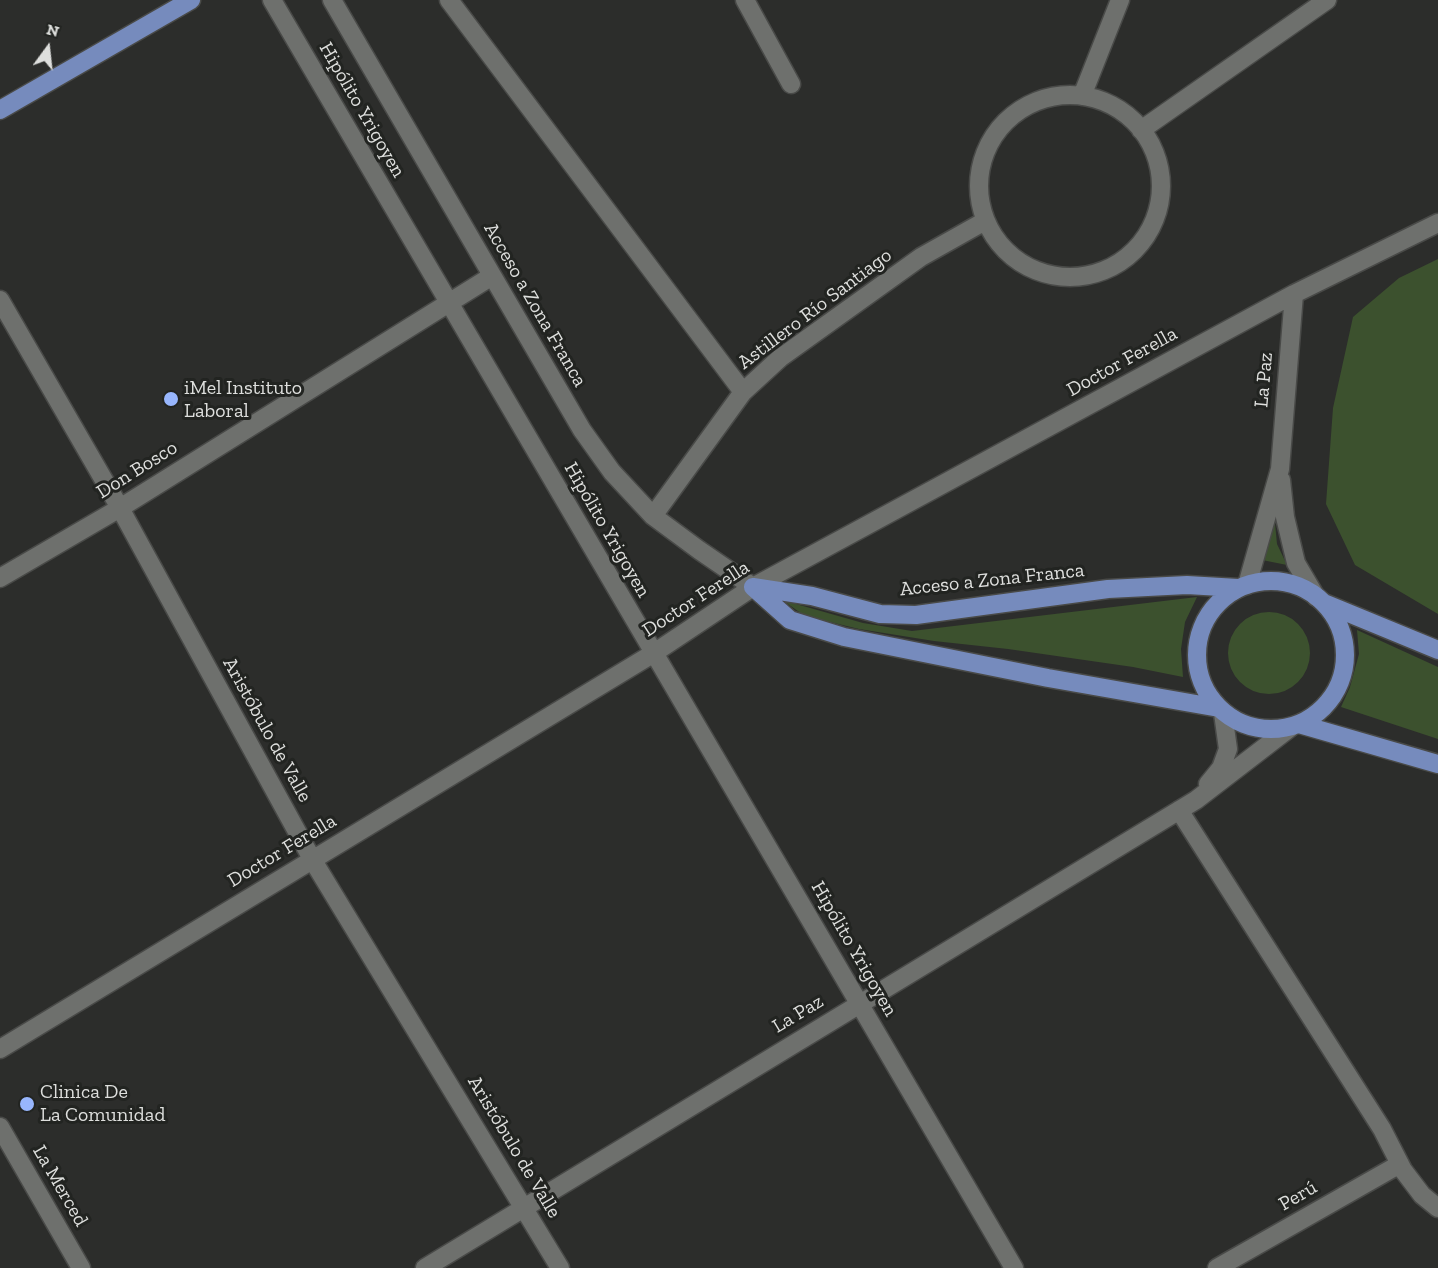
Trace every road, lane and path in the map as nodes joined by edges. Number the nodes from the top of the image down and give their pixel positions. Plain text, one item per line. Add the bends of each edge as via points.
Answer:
1 (191, 0) edge
2 (272, 0) edge
3 (332, 0) edge
4 (449, 0) edge
5 (745, 0) edge
6 (1120, 0) edge
7 (1327, 0) edge
8 (792, 84) dead end
9 (1082, 96) junction
10 (0, 110) edge
11 (1141, 130) junction
12 (985, 221) junction
13 (1438, 223) edge
14 (492, 276) junction
15 (1294, 294) junction
16 (0, 300) edge
17 (448, 303) junction
18 (743, 392) junction
19 (1280, 469) junction
20 (120, 508) junction
21 (653, 516) junction
22 (0, 578) edge
23 (753, 587) junction
24 (1243, 587) junction
25 (1320, 600) junction
26 (1438, 650) edge
27 (654, 653) junction
28 (1221, 710) junction
29 (1295, 726) junction
30 (1438, 764) edge
31 (1196, 800) junction
32 (1179, 810) junction
33 (312, 859) junction
34 (860, 1003) junction
35 (0, 1049) edge
36 (0, 1127) edge
37 (1400, 1164) junction
38 (524, 1207) junction
39 (1438, 1208) edge
40 (81, 1268) edge
41 (425, 1268) edge
42 (560, 1268) edge
43 (1014, 1268) edge
44 (1217, 1268) edge

1 - 10 main road
2 - 17 street, Hipólito Yrigoyen
3 - 14 street, Acceso a Zona Franca
4 - 18 street
5 - 8 street
6 - 9 street
7 - 11 street
9 - 11 street via 1125,113
9 - 12 street via 1054,96 1029,105 1006,120 990,142 980,167 978,195
11 - 12 street via 1156,157 1161,188 1156,218 1140,245 1116,265 1087,276 1056,277 1026,267 1001,248
12 - 18 street, Astillero Río Santiago via 921,257 780,358
13 - 15 street, Doctor Ferella
14 - 17 street, Don Bosco
14 - 21 street, Acceso a Zona Franca via 582,430 612,472
15 - 19 street, La Paz
15 - 23 street, Doctor Ferella
16 - 20 street, Aristóbulo de Valle
17 - 20 street, Don Bosco
17 - 27 street, Hipólito Yrigoyen
18 - 21 street, Astillero Río Santiago
19 - 24 street, La Paz
19 - 25 street, La Paz via 1296,562
20 - 22 street, Don Bosco
20 - 33 street, Aristóbulo de Valle
21 - 23 street, Acceso a Zona Franca
23 - 24 main road, Acceso a Zona Franca via 812,596 880,614 916,615 1108,590 1187,585
23 - 27 street, Doctor Ferella
23 - 28 main road, Acceso a Zona Franca via 790,620 844,637
24 - 25 main road via 1283,582 1305,589
24 - 28 main road via 1218,603 1204,623 1197,646 1198,671 1207,694
25 - 26 main road
25 - 29 main road via 1338,623 1345,646 1344,670 1336,693 1320,712
27 - 33 street, Doctor Ferella
27 - 34 street, Hipólito Yrigoyen
28 - 29 main road via 1252,727
28 - 31 street, La Paz via 1228,749 1221,768
29 - 30 main road
29 - 31 street, La Paz
31 - 32 street, La Paz
32 - 34 street, La Paz
32 - 37 street via 1382,1129
33 - 35 street, Doctor Ferella
33 - 38 street, Aristóbulo de Valle
34 - 38 street, La Paz
34 - 43 street, Hipólito Yrigoyen
36 - 40 street, La Merced
37 - 39 street via 1422,1196
37 - 44 street, Perú
38 - 41 street, La Paz
38 - 42 street, Aristóbulo de Valle

